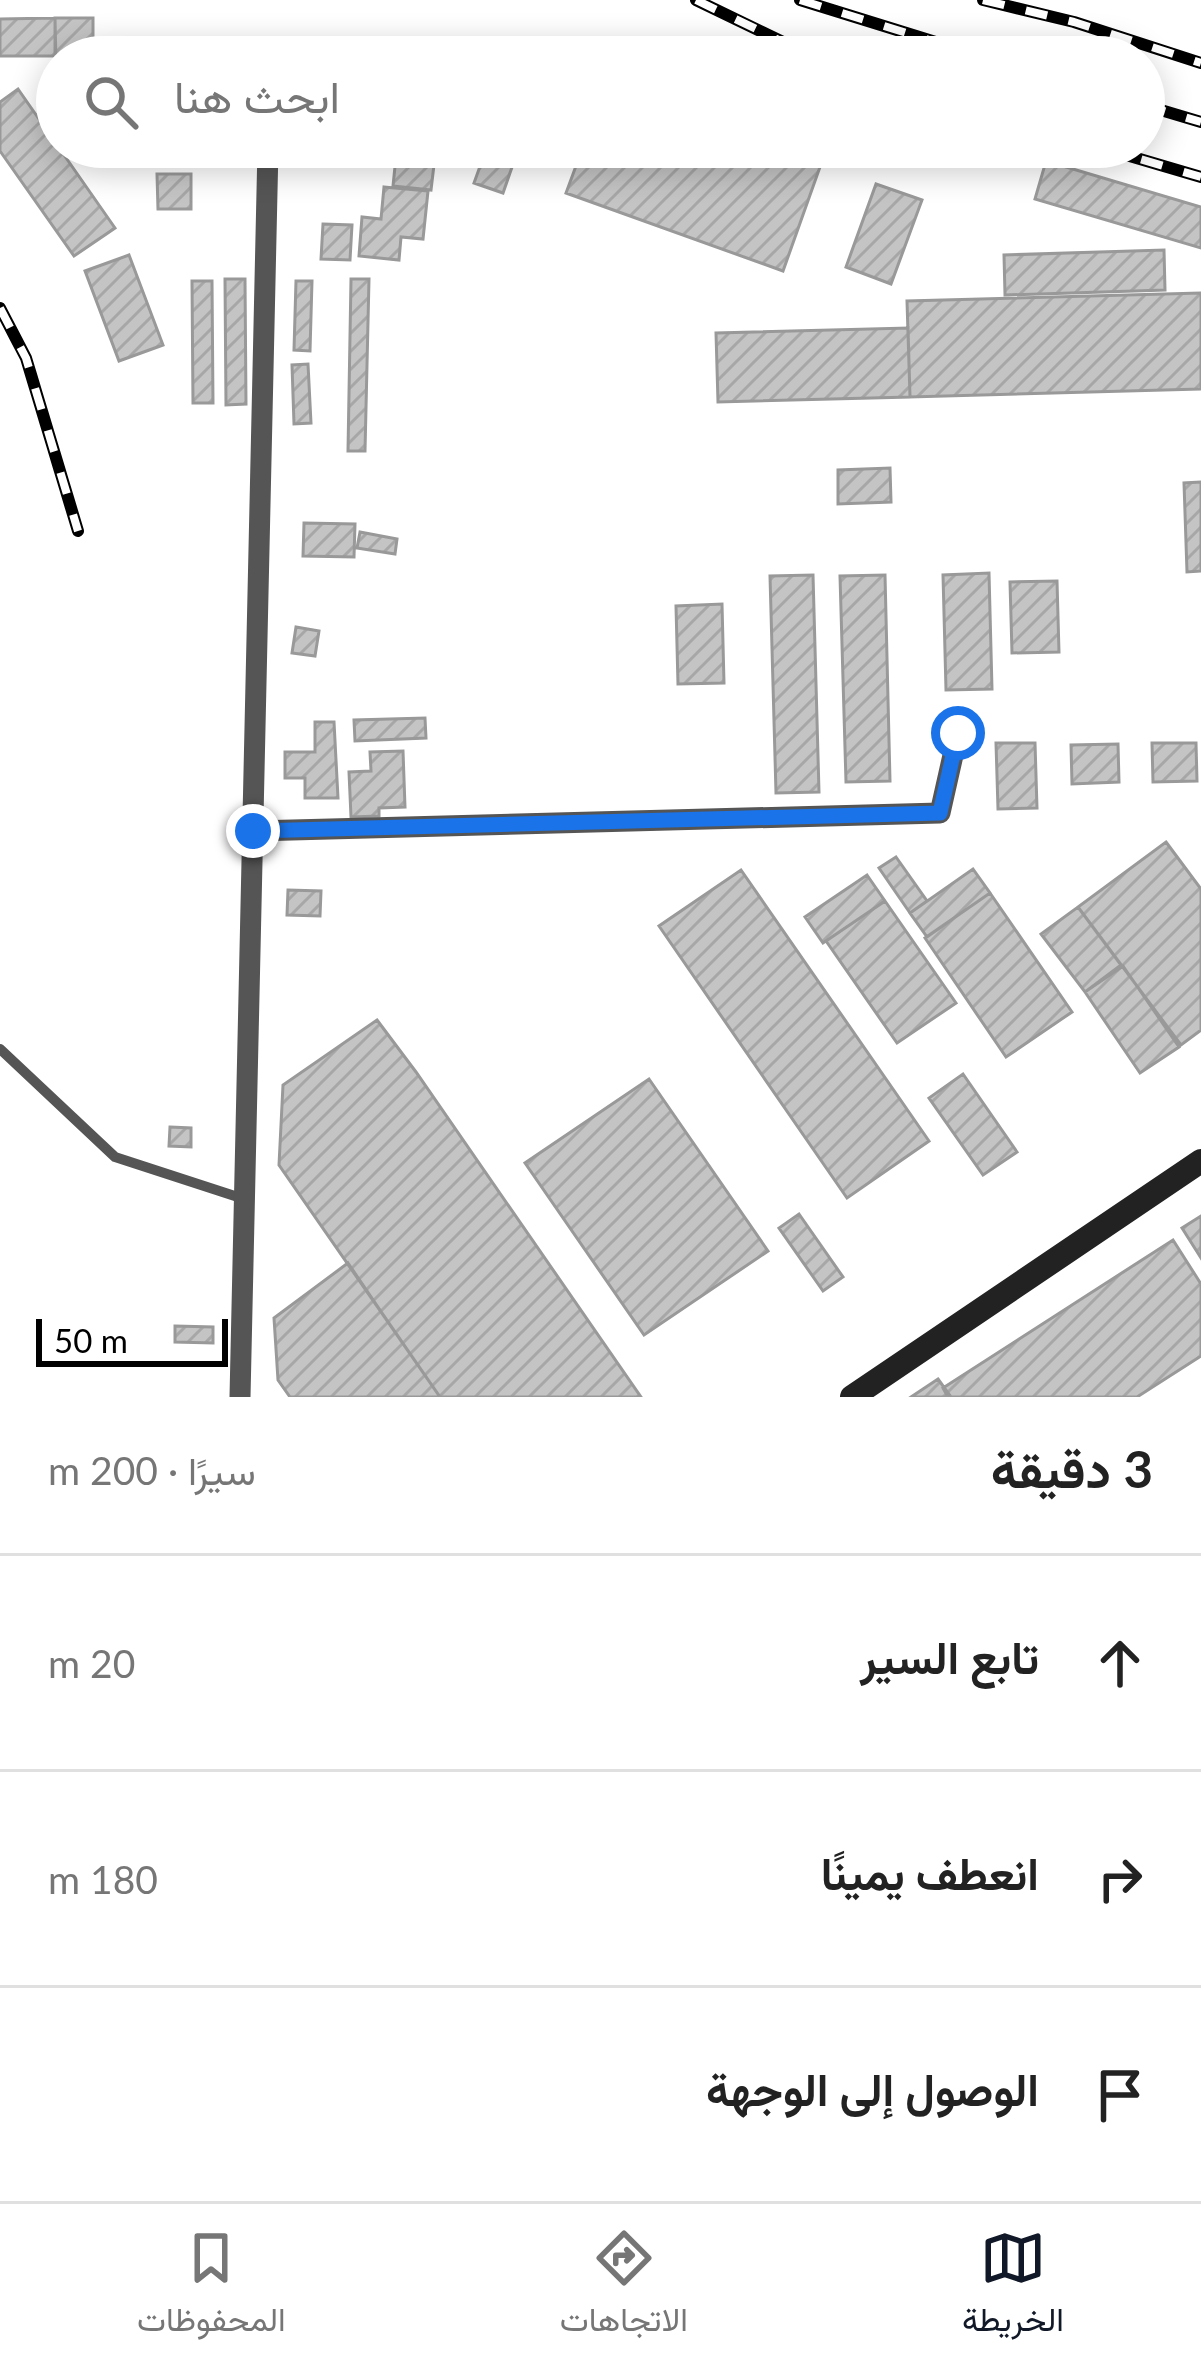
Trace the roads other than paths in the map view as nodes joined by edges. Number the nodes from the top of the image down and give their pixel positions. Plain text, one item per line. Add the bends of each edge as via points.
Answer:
1 (268, 168) edge
2 (958, 733) dead end
3 (253, 831) junction
4 (0, 1049) edge
5 (1201, 1161) edge
6 (244, 1198) junction
7 (240, 1397) edge
8 (852, 1397) edge

1 - 3 street
2 - 3 street via 940,813
3 - 6 street
4 - 6 lane via 115,1157
5 - 8 street
6 - 7 street

